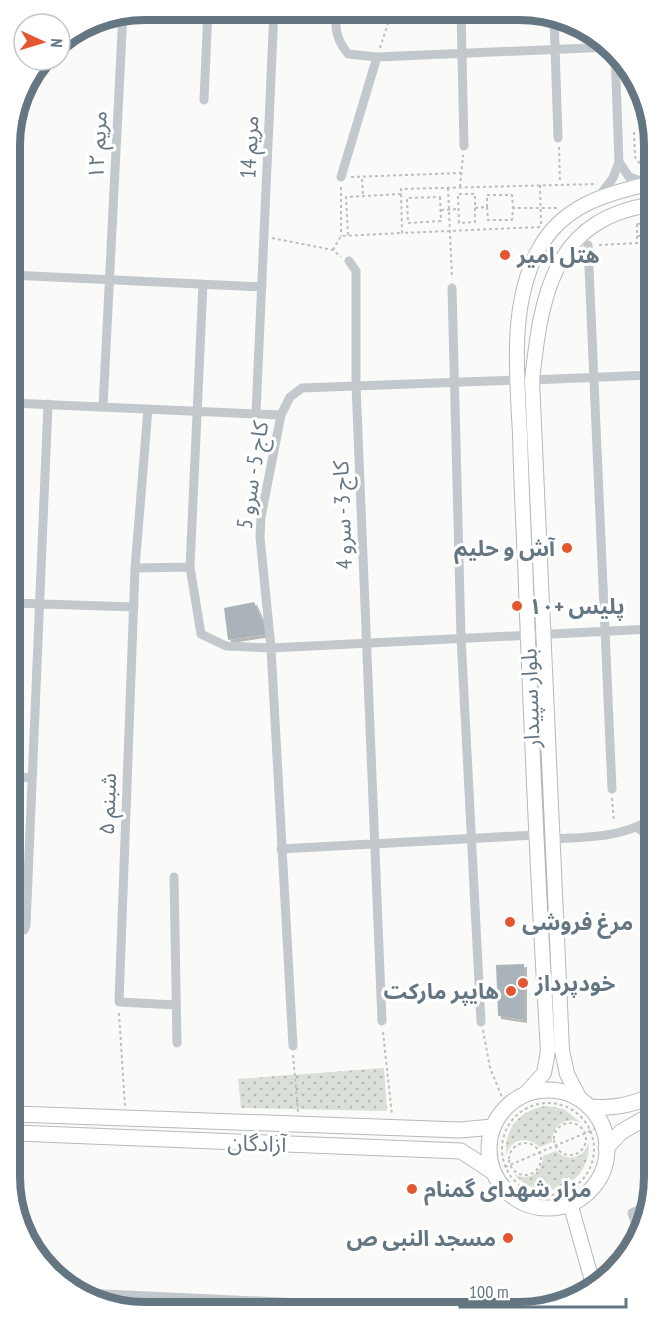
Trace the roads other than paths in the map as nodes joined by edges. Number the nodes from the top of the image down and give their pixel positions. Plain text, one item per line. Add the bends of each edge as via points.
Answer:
1 (208, 20) edge
2 (274, 20) edge
3 (335, 20) edge
4 (460, 20) edge
5 (123, 22) edge
6 (555, 25) edge
7 (597, 48) edge
8 (557, 49) junction
9 (462, 53) junction
10 (377, 57) junction
11 (616, 65) edge
12 (204, 100) dead end
13 (558, 138) road end
14 (464, 146) road end
15 (620, 162) junction
16 (341, 177) road end
17 (645, 183) edge
18 (645, 185) edge
19 (600, 195) junction
20 (642, 206) edge
21 (588, 245) road end
22 (349, 261) road end
23 (20, 275) edge
24 (109, 279) junction
25 (202, 284) junction
26 (262, 287) junction
27 (452, 288) road end
28 (645, 375) edge
29 (593, 378) junction
30 (517, 380) junction
31 (532, 380) junction
32 (455, 383) junction
33 (356, 385) junction
34 (20, 403) edge
35 (48, 404) junction
36 (102, 407) junction
37 (148, 409) junction
38 (197, 411) junction
39 (256, 413) junction
40 (281, 415) junction
41 (190, 567) junction
42 (135, 568) junction
43 (20, 604) edge
44 (39, 605) junction
45 (134, 607) junction
46 (645, 629) edge
47 (605, 630) junction
48 (527, 633) junction
49 (543, 633) junction
50 (461, 637) junction
51 (367, 642) junction
52 (271, 648) junction
53 (20, 777) edge
54 (32, 778) junction
55 (612, 789) road end
56 (644, 824) edge
57 (638, 828) junction
58 (644, 833) edge
59 (535, 835) junction
60 (471, 838) junction
61 (552, 839) junction
62 (375, 844) junction
63 (281, 849) junction
64 (174, 877) dead end
65 (20, 918) edge
66 (176, 1005) junction
67 (382, 1021) road end
68 (481, 1022) road end
69 (177, 1043) dead end
70 (293, 1047) road end
71 (525, 1094) junction
72 (644, 1100) edge
73 (584, 1103) junction
74 (20, 1114) edge
75 (62, 1115) junction
76 (644, 1119) edge
77 (493, 1126) junction
78 (20, 1133) edge
79 (61, 1135) junction
80 (606, 1148) junction
81 (499, 1169) junction
82 (570, 1203) junction
83 (640, 1209) edge
84 (636, 1224) edge
85 (592, 1279) edge
86 (99, 1294) edge
87 (279, 1302) edge

1 - 12 street
2 - 26 street, مریم 14
3 - 10 street via 338,42 348,54
4 - 9 street
5 - 24 street, مریم ۱۲
6 - 8 street
7 - 8 street
8 - 9 street
8 - 13 street
9 - 10 street
9 - 14 street
10 - 16 street
11 - 15 street
15 - 17 street via 629,177
15 - 19 street
18 - 19 street, بلوار سپیدار
19 - 30 street, بلوار سپیدار via 556,227 539,248 525,281 518,320
20 - 31 street, بلوار سپیدار via 588,230 554,272 544,297
21 - 29 street
22 - 33 street, کاج 3 - سرو 4 via 356,271
23 - 24 street
24 - 25 street
24 - 36 street, مریم ۱۲
25 - 26 street
25 - 38 street
26 - 39 street, مریم 14
27 - 32 street
28 - 29 street
29 - 31 street
29 - 47 street
30 - 32 street
30 - 48 street, بلوار سپیدار
31 - 49 street, بلوار سپیدار
32 - 33 street
32 - 50 street
33 - 40 street, کاج 5 - سرو 5 via 302,388 290,398
33 - 51 street, کاج 3 - سرو 4
34 - 35 street
35 - 36 street
35 - 44 street
36 - 37 street
37 - 38 street
37 - 42 street, شبنم ۵
38 - 39 street
38 - 41 street
39 - 40 street
40 - 52 street, کاج 5 - سرو 5 via 260,537
41 - 42 street
41 - 52 street via 201,634 226,646
42 - 45 street, شبنم ۵
43 - 44 street
44 - 45 street
44 - 54 street
45 - 66 street, شبنم ۵ via 119,1002
46 - 47 street
47 - 49 street
47 - 55 street
48 - 49 street
48 - 50 street
48 - 59 street, بلوار سپیدار
49 - 61 street, بلوار سپیدار
50 - 51 street
50 - 60 street
51 - 52 street
51 - 62 street, کاج 3 - سرو 4
52 - 63 street, کاج 5 - سرو 5
53 - 54 street
54 - 65 street
56 - 57 street
57 - 58 street
57 - 61 street via 615,834
59 - 60 street
59 - 71 street, بلوار سپیدار via 548,1051 544,1073
60 - 62 street
60 - 68 street
61 - 73 street, بلوار سپیدار via 562,1050 567,1074
62 - 63 street
62 - 67 street, کاج 3 - سرو 4
63 - 70 street, کاج 5 - سرو 5
64 - 66 street
66 - 69 street
71 - 73 main road via 547,1090 570,1094
71 - 77 main road via 506,1107
72 - 73 main road via 631,1106 608,1108
73 - 80 main road
74 - 75 main road, آزادگان
75 - 77 main road, آزادگان via 460,1130
75 - 79 main road
76 - 80 main road via 621,1132
77 - 81 main road via 489,1149
78 - 79 main road, آزادگان
79 - 81 main road, آزادگان via 461,1151
80 - 82 main road via 597,1181
81 - 82 main road, آزادگان via 506,1191 525,1204 548,1208
82 - 85 street
83 - 84 street via 632,1213
86 - 87 street

